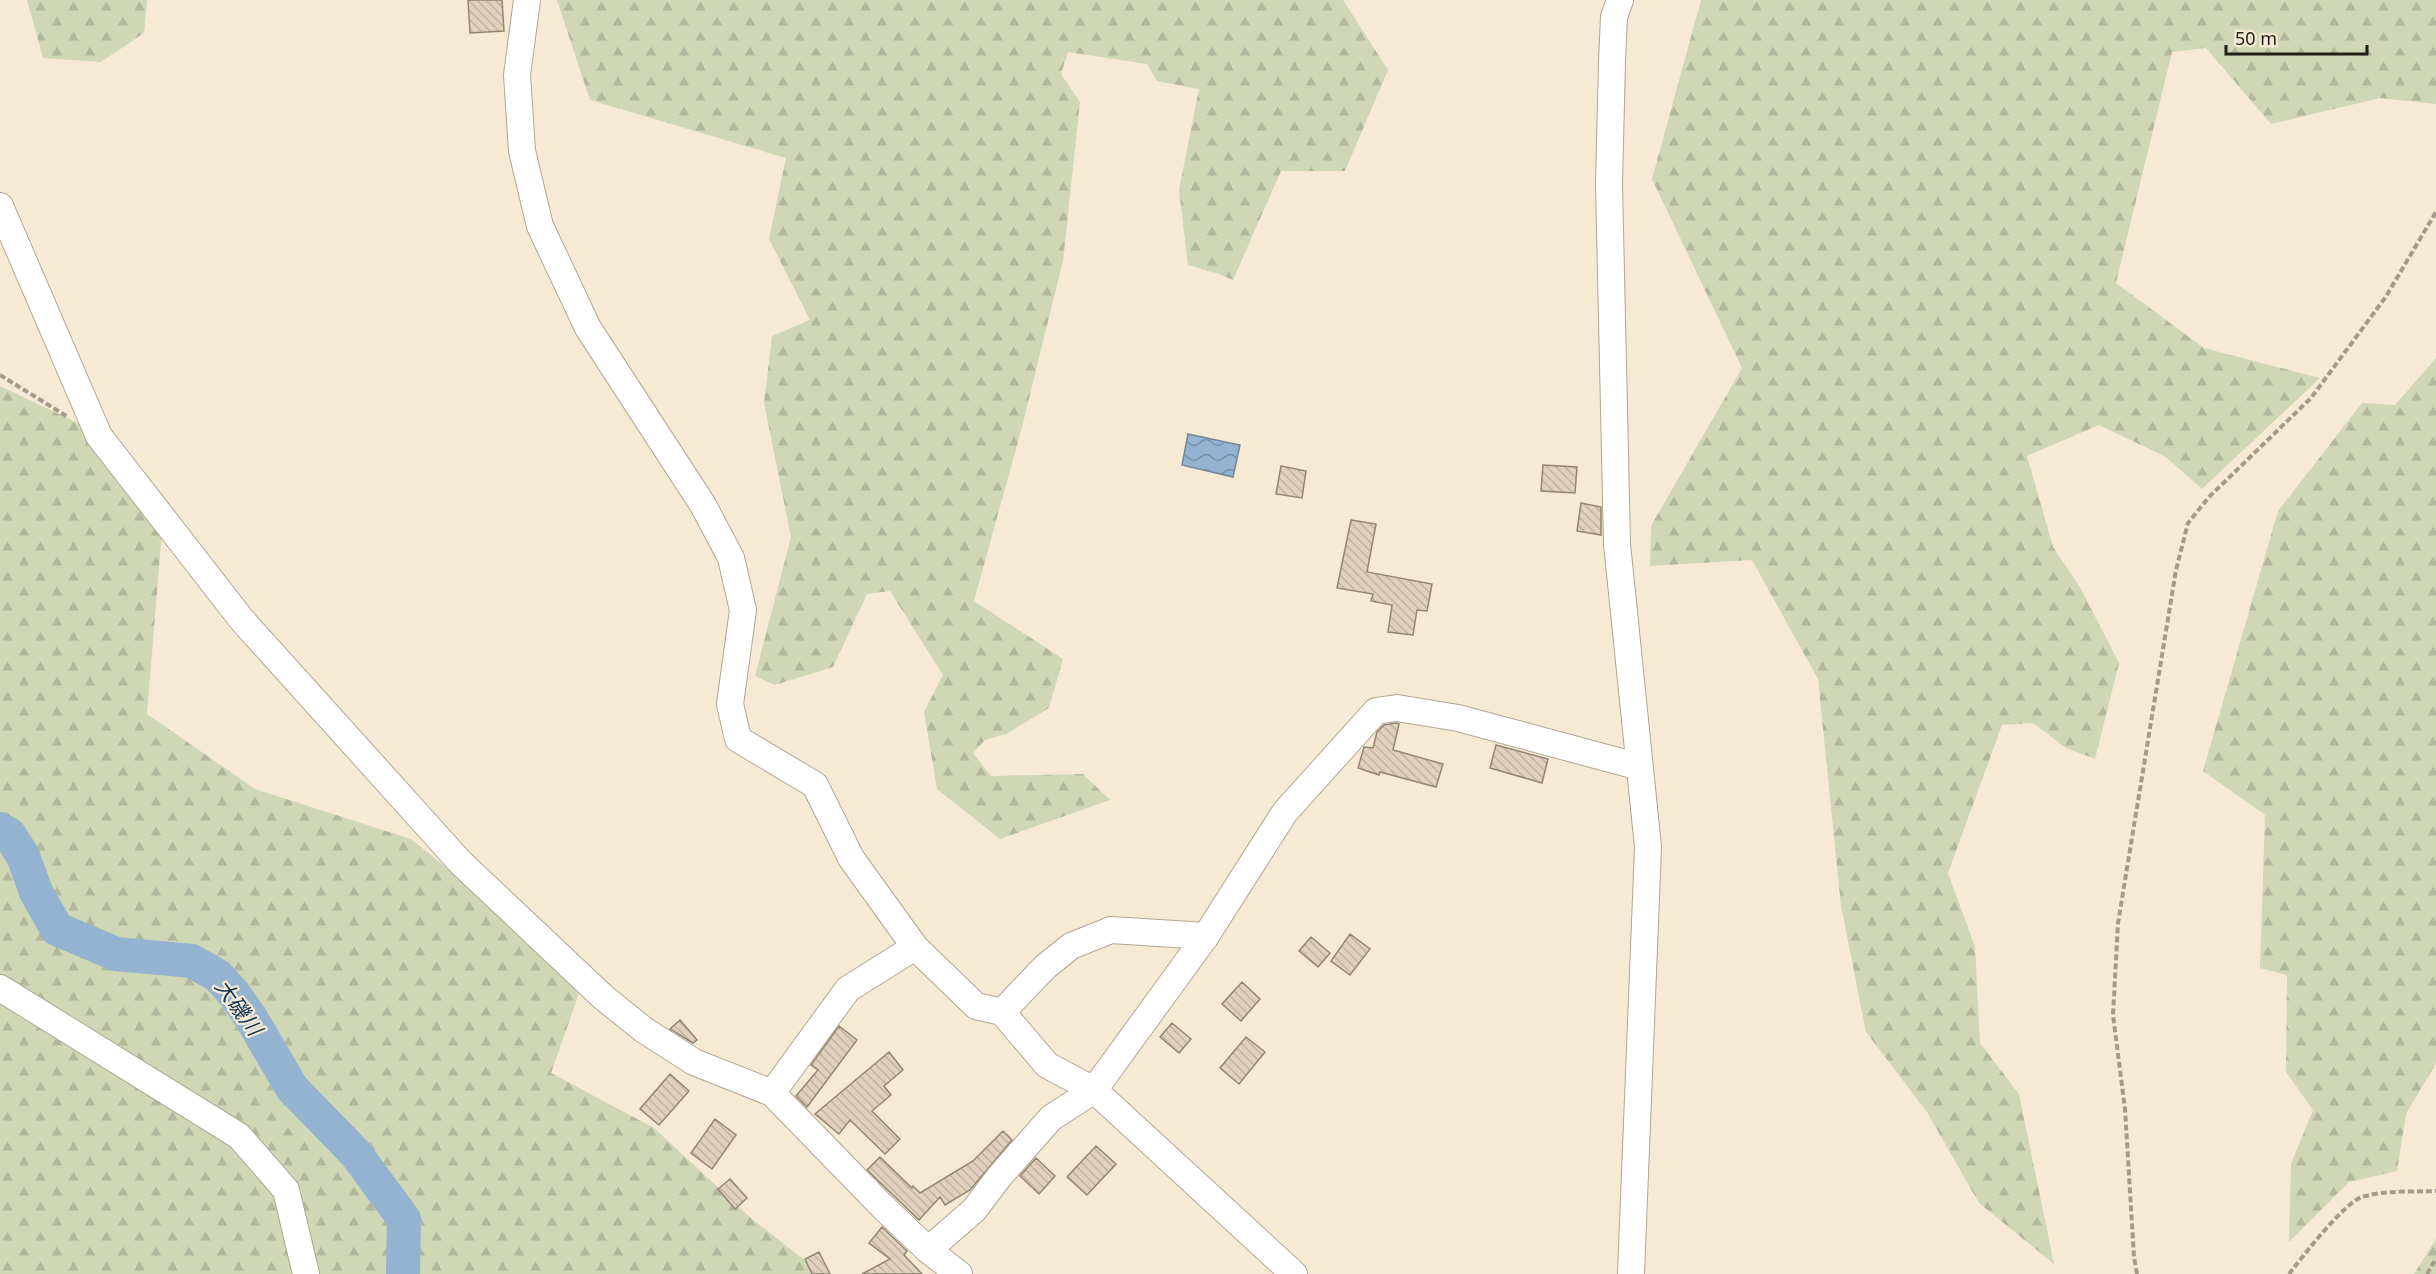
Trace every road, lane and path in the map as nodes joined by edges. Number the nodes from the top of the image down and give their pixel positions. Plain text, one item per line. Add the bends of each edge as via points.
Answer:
1 (527, 0) edge
2 (1620, 0) edge
3 (0, 206) edge
4 (2436, 212) edge
5 (0, 375) edge
6 (70, 418) dead end
7 (1640, 767) junction
8 (1206, 936) junction
9 (915, 948) junction
10 (0, 988) edge
11 (1002, 1012) junction
12 (1094, 1090) junction
13 (772, 1093) junction
14 (2436, 1191) edge
15 (928, 1250) junction
16 (2436, 1259) edge
17 (306, 1274) edge
18 (959, 1274) edge
19 (1294, 1274) edge
20 (1632, 1274) edge
21 (2137, 1274) edge
22 (2289, 1274) edge
23 (2427, 1274) edge

1 - 9 street via 517,75 522,151 540,226 588,328 703,505 731,558 743,610 730,704 738,739 815,786 851,858
2 - 7 street via 1614,18 1609,184 1617,544
3 - 13 street via 99,436 242,620 461,863 603,997 644,1030 694,1062
4 - 21 path via 2385,298 2311,398 2209,497 2188,523 2176,570 2118,922 2112,1015 2125,1109
5 - 6 path
7 - 8 street via 1458,718 1397,708 1376,711 1285,812
7 - 20 street via 1648,847
8 - 11 street via 1111,930 1071,946
8 - 12 street
9 - 11 street via 976,1006
9 - 13 street via 848,989
10 - 17 street via 239,1136 286,1190
11 - 12 street via 1047,1065
12 - 15 street via 1051,1118 974,1210
12 - 19 street
13 - 15 street
14 - 22 path via 2360,1197 2326,1228
15 - 18 street
16 - 23 path

